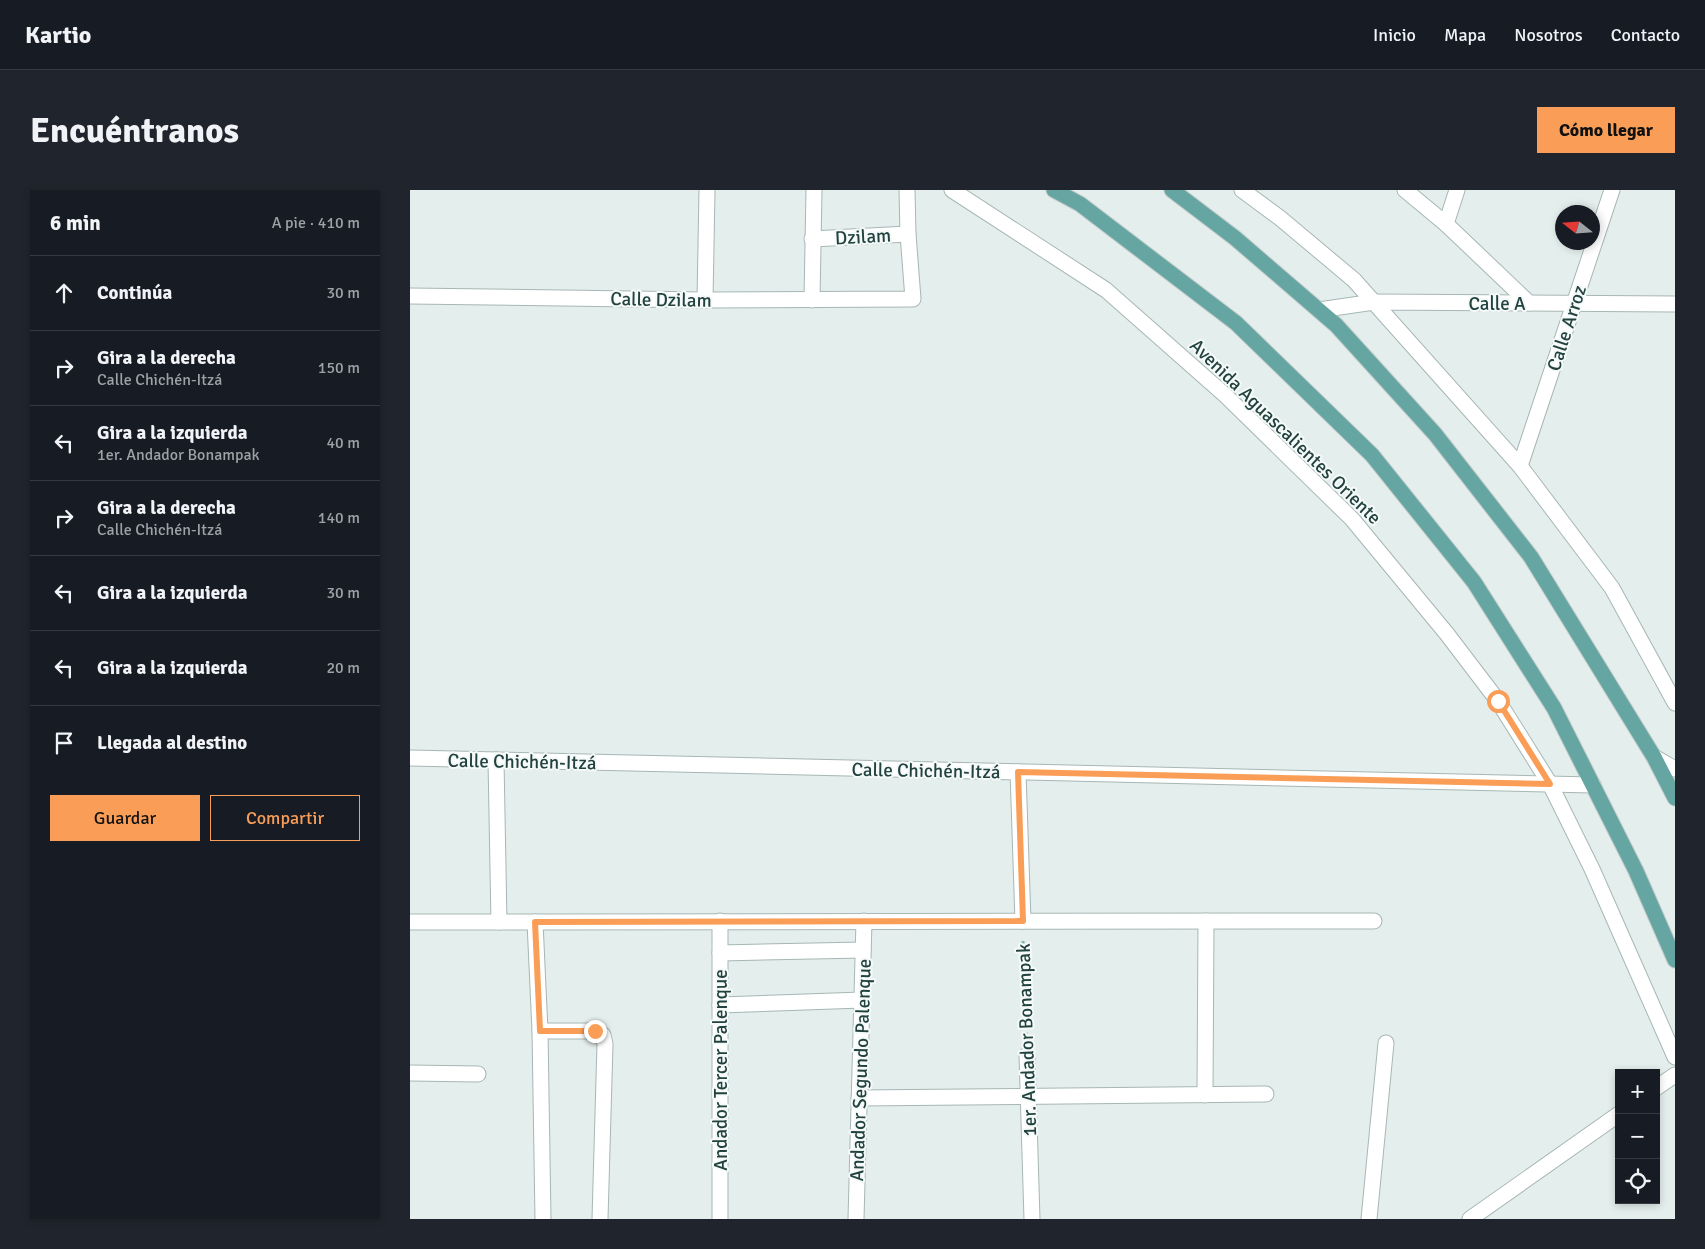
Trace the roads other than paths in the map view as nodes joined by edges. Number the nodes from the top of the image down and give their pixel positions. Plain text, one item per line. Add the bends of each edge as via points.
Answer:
1 (708, 190) edge
2 (814, 190) edge
3 (907, 190) edge
4 (952, 190) edge
5 (1054, 190) edge
6 (1172, 190) edge
7 (1242, 190) edge
8 (1405, 190) edge
9 (1457, 190) edge
10 (1612, 190) edge
11 (1446, 224) junction
12 (908, 234) junction
13 (812, 239) junction
14 (410, 296) edge
15 (913, 299) joint
16 (705, 300) junction
17 (812, 300) junction
18 (1374, 302) junction
19 (1529, 303) junction
20 (1574, 303) junction
21 (1675, 304) edge
22 (1319, 310) junction
23 (1520, 466) junction
24 (1675, 703) edge
25 (1654, 757) junction
26 (410, 758) edge
27 (496, 760) junction
28 (1675, 769) edge
29 (1018, 772) junction
30 (1550, 784) junction
31 (1593, 785) junction
32 (1675, 798) edge
33 (720, 921) junction
34 (864, 921) junction
35 (1023, 921) junction
36 (1206, 921) junction
37 (1374, 921) dead end
38 (410, 922) edge
39 (499, 922) junction
40 (535, 922) junction
41 (863, 950) junction
42 (720, 952) junction
43 (1675, 960) edge
44 (862, 1000) junction
45 (720, 1005) junction
46 (540, 1031) junction
47 (1386, 1043) dead end
48 (1027, 1055) road end
49 (1675, 1057) edge
50 (410, 1072) edge
51 (478, 1074) dead end
52 (1675, 1075) edge
53 (1660, 1085) edge
54 (1266, 1094) dead end
55 (1204, 1095) junction
56 (1028, 1096) junction
57 (859, 1098) junction
58 (1615, 1117) edge
59 (543, 1219) edge
60 (600, 1219) edge
61 (720, 1219) edge
62 (856, 1219) edge
63 (1032, 1219) edge
64 (1369, 1219) edge
65 (1470, 1219) edge

1 - 16 street
2 - 13 street
3 - 12 street
4 - 30 street, Avenida Aguascalientes Oriente via 1106,290 1225,395 1352,519 1492,693
5 - 31 main road, Avenida Aguascalientes Oriente via 1080,204 1236,323 1372,455 1474,582 1554,708
6 - 22 main road via 1235,238
7 - 18 street via 1354,280
8 - 11 street
9 - 11 street
10 - 20 street, Calle Arroz
11 - 19 street
12 - 13 street, Dzilam
12 - 15 street, Dzilam
13 - 17 street
14 - 16 street, Calle Dzilam
15 - 17 street, Calle Dzilam
16 - 17 street, Calle Dzilam
18 - 19 street, Calle A
18 - 22 street, Calle A
18 - 23 street
19 - 20 street, Calle A
20 - 21 street, Calle A
20 - 23 street, Calle Arroz
22 - 25 main road via 1336,324 1435,434 1531,557
23 - 24 street via 1612,588
25 - 28 street
25 - 32 main road
26 - 27 street, Calle Chichén-Itzá
27 - 29 street, Calle Chichén-Itzá
27 - 39 street
29 - 30 street, Calle Chichén-Itzá
29 - 35 street, 1er. Andador Bonampak
30 - 31 street, Calle Chichén-Itzá
30 - 49 street, Avenida Aguascalientes Oriente via 1592,869
31 - 43 main road, Avenida Aguascalientes Oriente
33 - 34 street
33 - 40 street
33 - 42 street, Andador Tercer Palenque
34 - 35 street
34 - 41 street, Andador Segundo Palenque
35 - 36 street
36 - 37 street
36 - 55 street
38 - 39 street
39 - 40 street
40 - 46 street
41 - 42 street
41 - 44 street, Andador Segundo Palenque
42 - 45 street, Andador Tercer Palenque
44 - 45 street
44 - 57 street, Andador Segundo Palenque
45 - 61 street, Andador Tercer Palenque
46 - 59 street
46 - 60 street via 595,1031 603,1035
47 - 64 street
48 - 56 street, 1er. Andador Bonampak
50 - 51 street
52 - 53 street
54 - 55 street
55 - 56 street
56 - 57 street
56 - 63 street, 1er. Andador Bonampak
57 - 62 street, Andador Segundo Palenque
58 - 65 street

